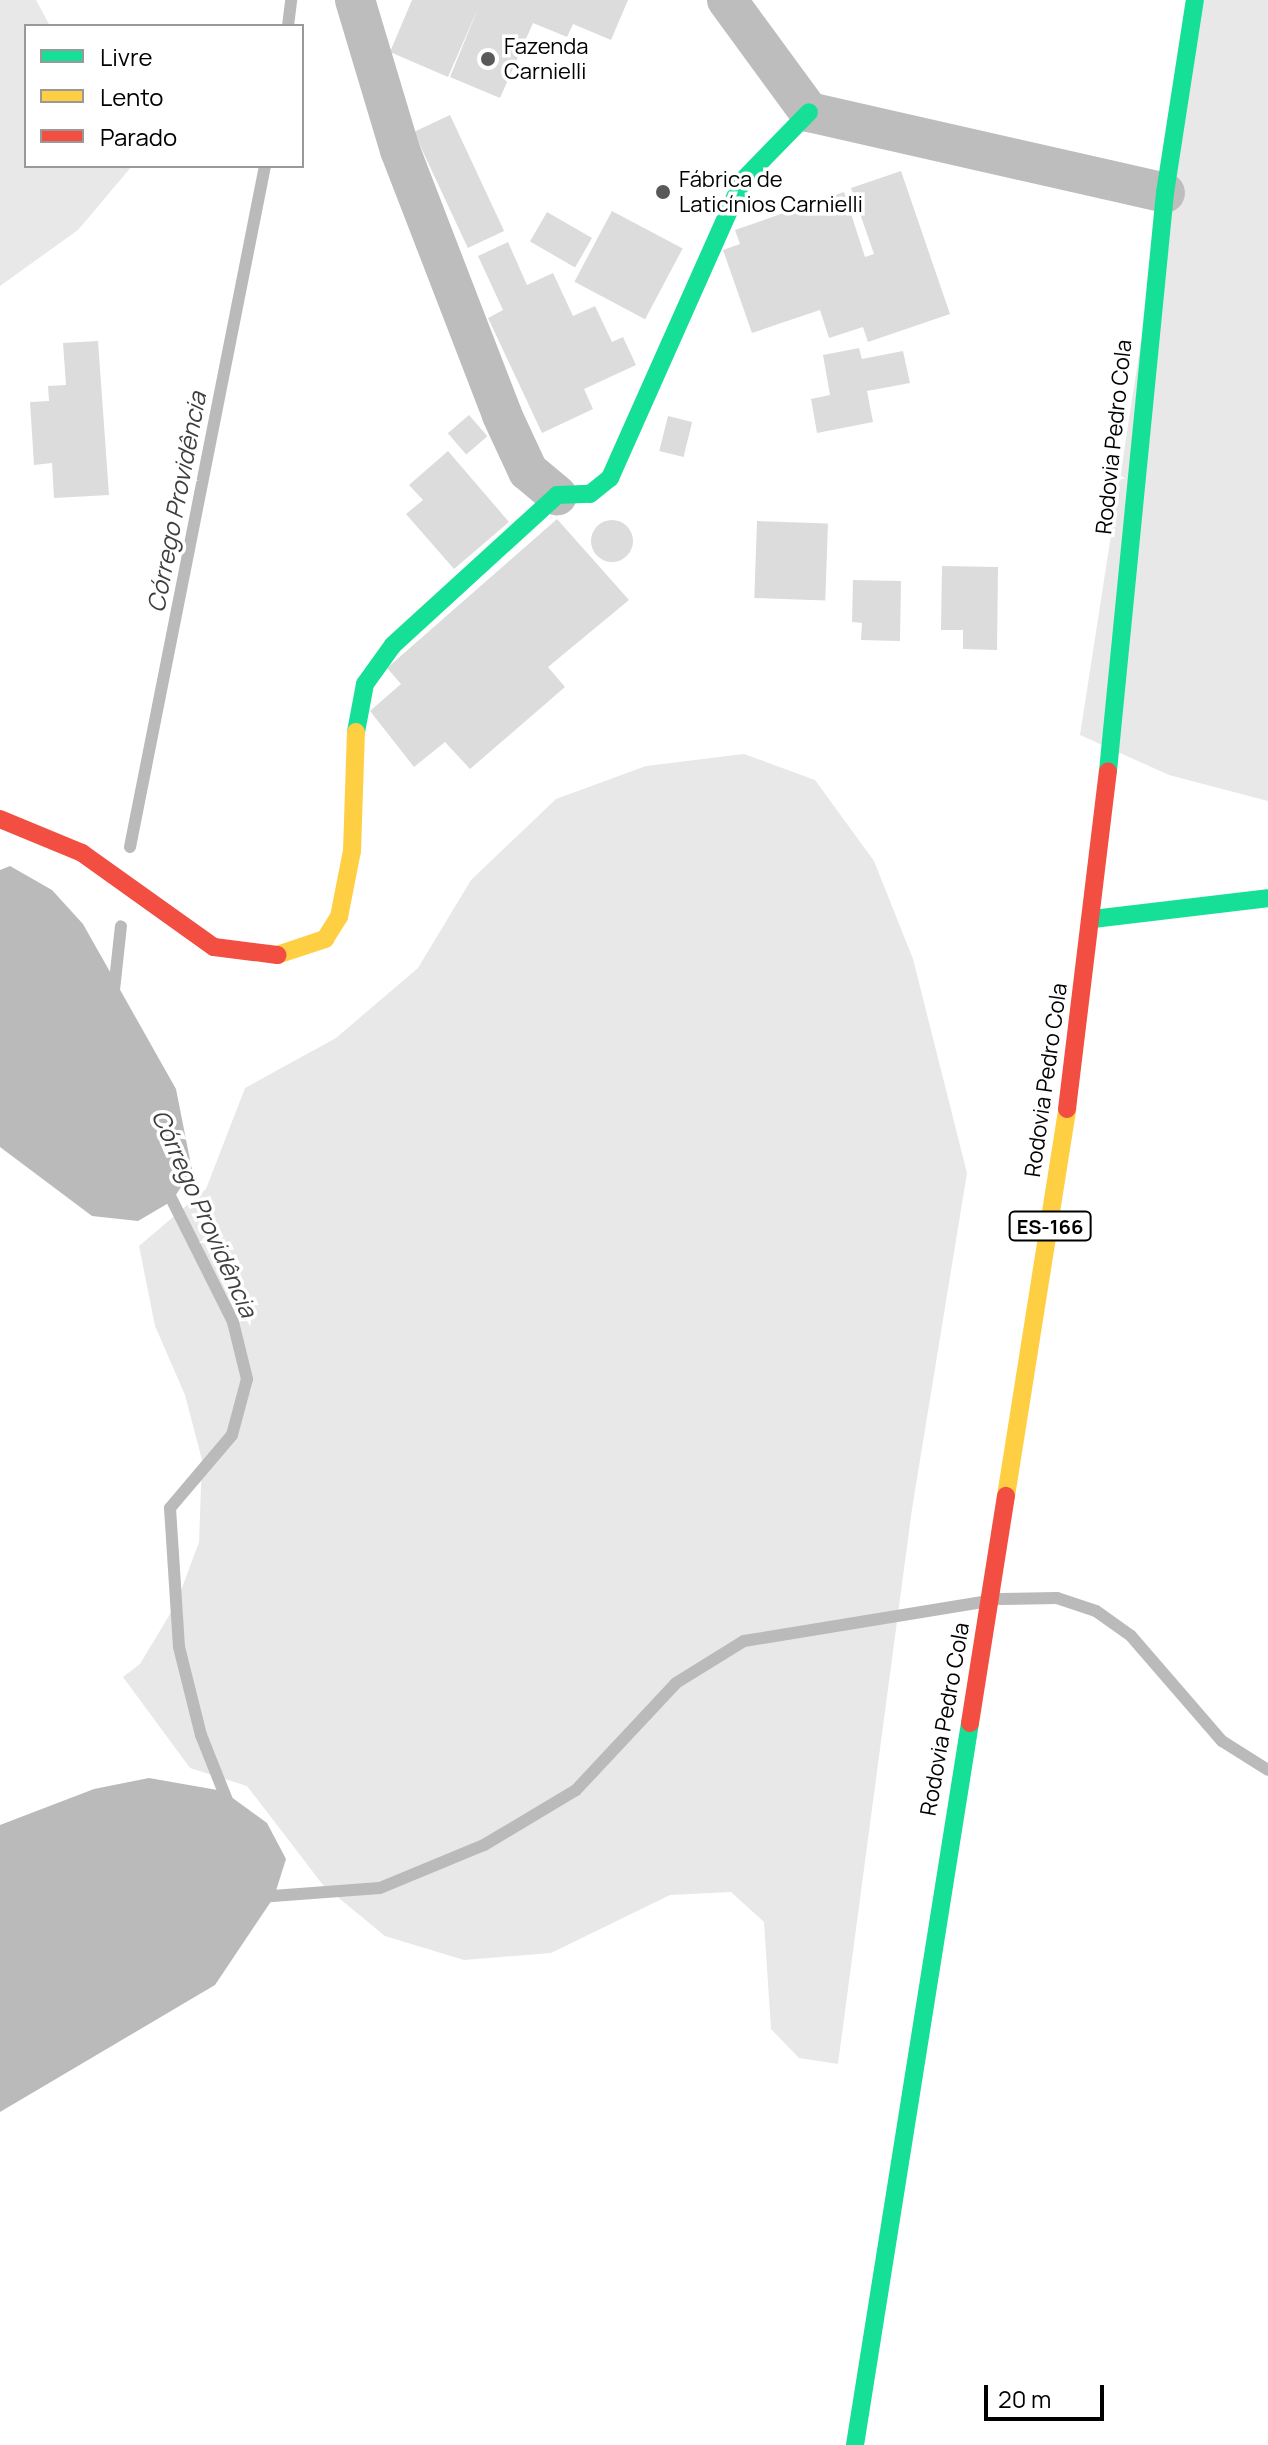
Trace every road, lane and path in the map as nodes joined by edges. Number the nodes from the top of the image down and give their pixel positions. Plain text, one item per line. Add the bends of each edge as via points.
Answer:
1 (355, 0) edge
2 (727, 0) edge
3 (1195, 0) edge
4 (809, 112) junction
5 (1165, 193) junction
6 (557, 495) junction
7 (0, 819) edge
8 (1268, 898) edge
9 (1093, 919) junction
10 (855, 2445) edge

1 - 6 street via 400,150 510,435 528,471
2 - 4 street
3 - 5 main road, Rodovia Pedro Cola / ES-166
4 - 5 street
4 - 6 main road via 742,181 610,478 590,494
5 - 9 main road, Rodovia Pedro Cola / ES-166
6 - 7 main road via 393,645 365,684 356,718 345,894 339,917 309,951 288,957 214,947 82,853
8 - 9 main road
9 - 10 main road, Rodovia Pedro Cola / ES-166 via 1023,1405 914,2043

